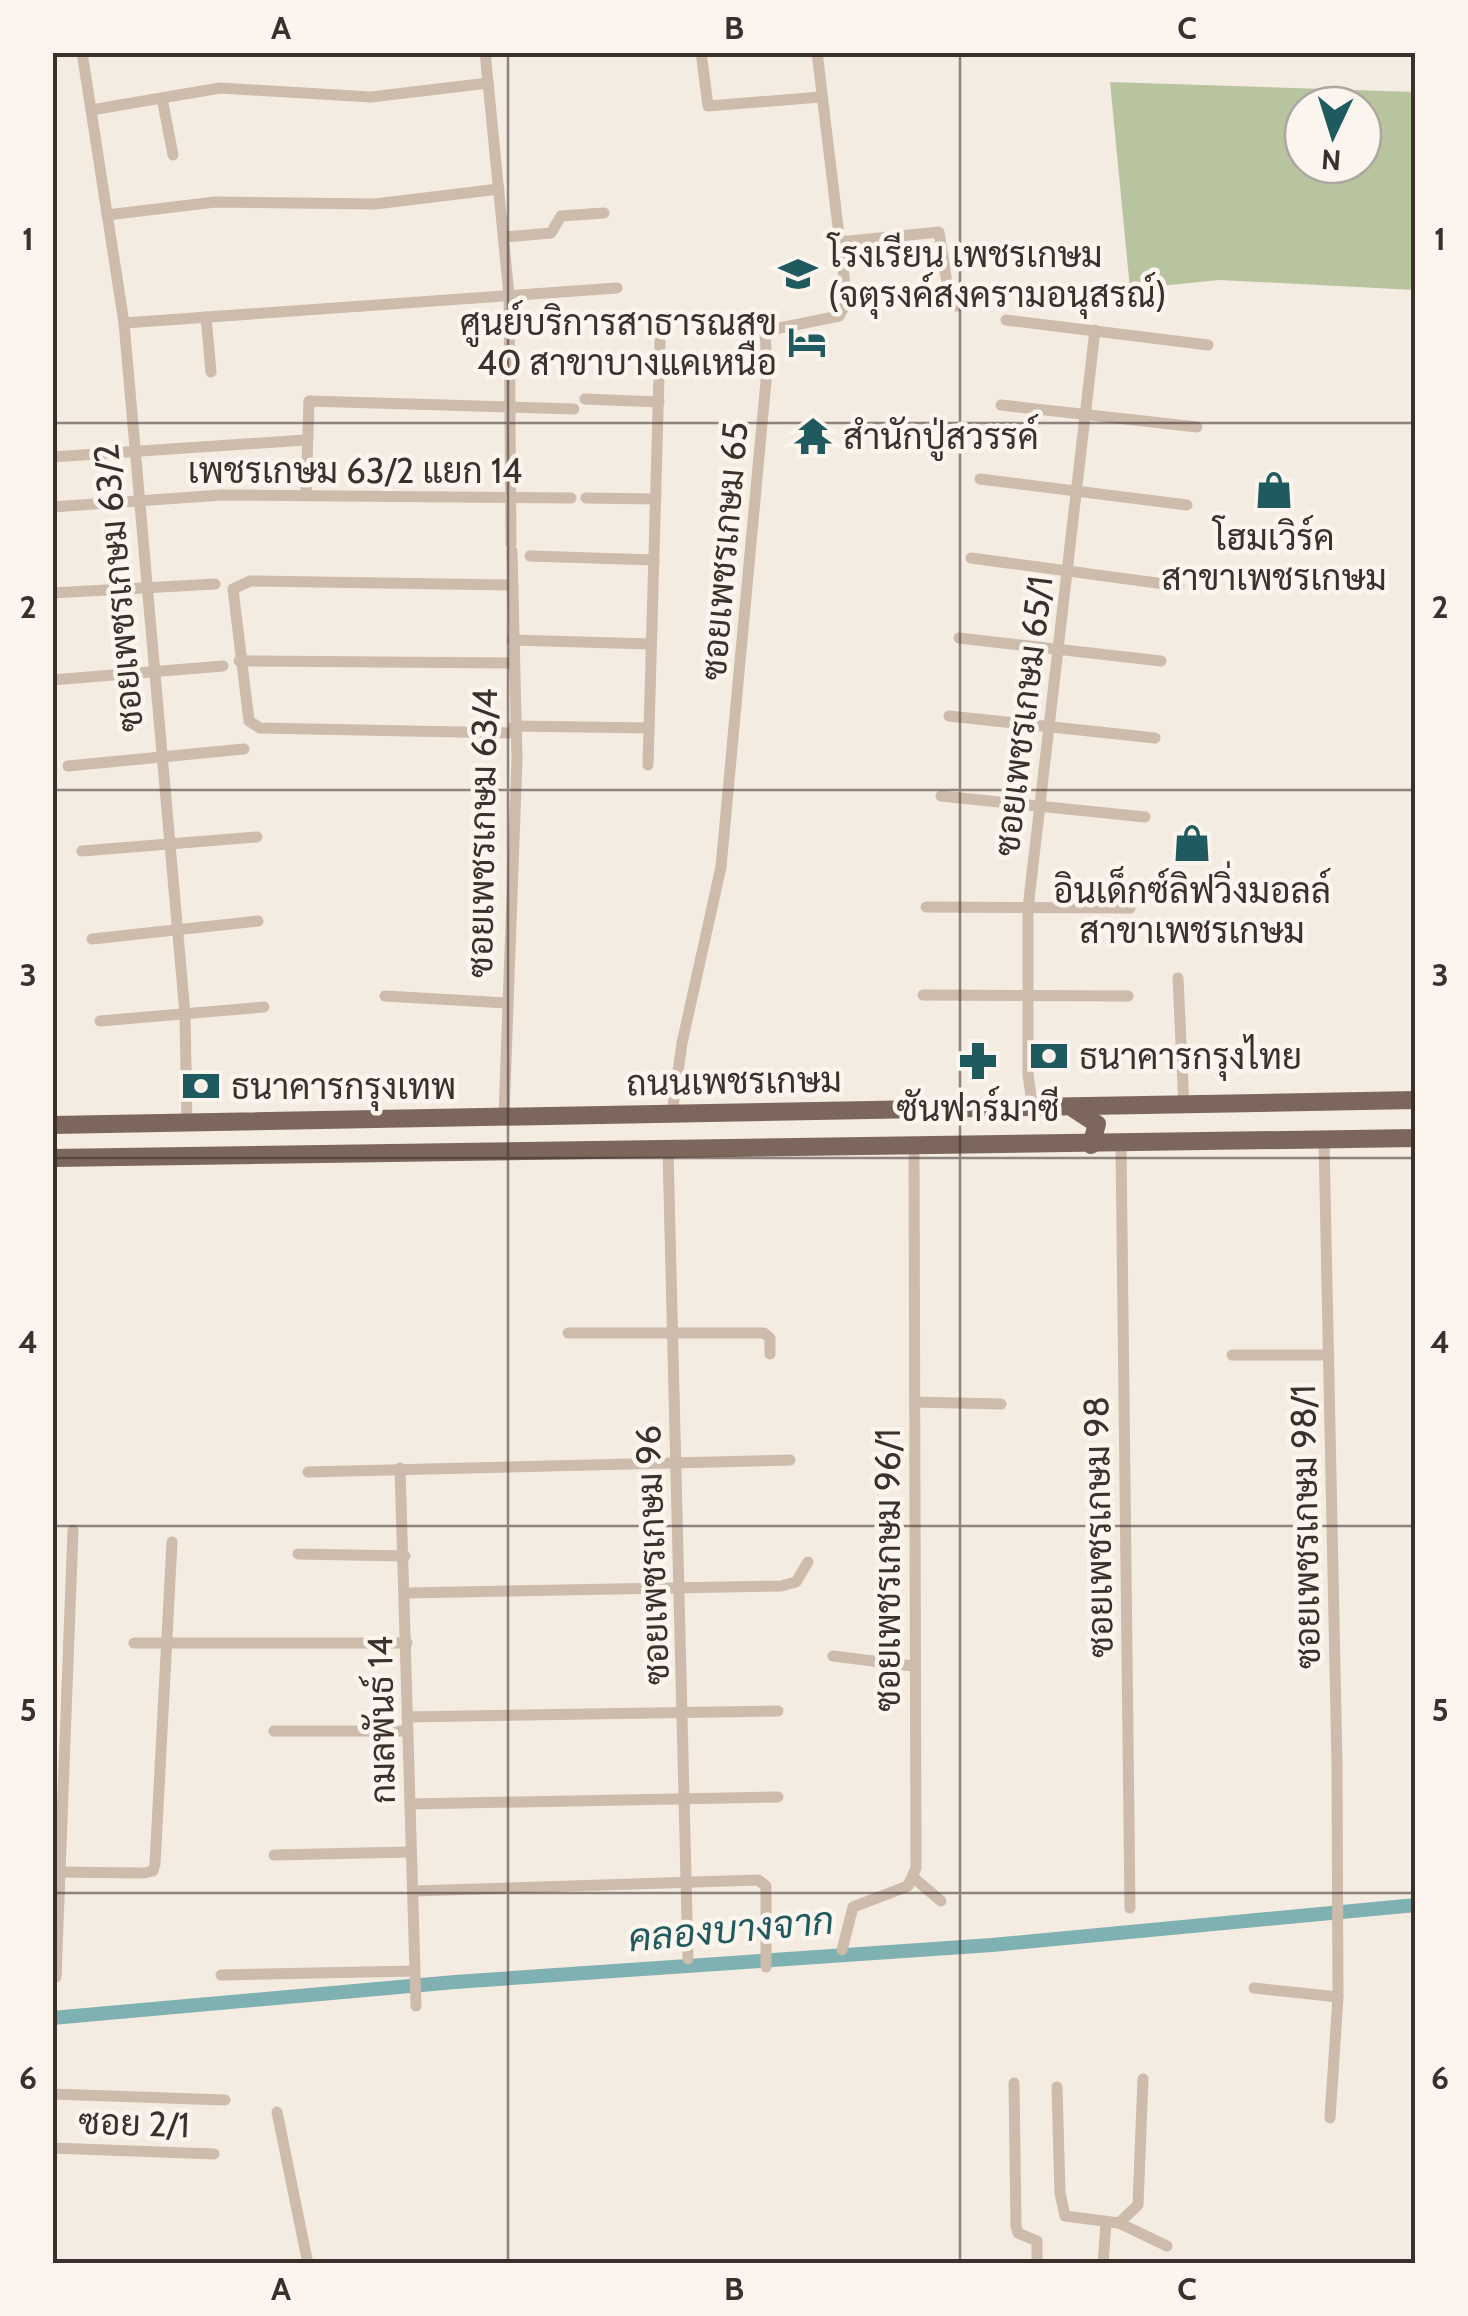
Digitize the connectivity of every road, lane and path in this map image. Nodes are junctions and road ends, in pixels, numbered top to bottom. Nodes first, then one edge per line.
1 (82, 52) edge
2 (485, 52) edge
3 (701, 52) edge
4 (817, 52) edge
5 (488, 83) junction
6 (821, 97) junction
7 (162, 98) junction
8 (91, 110) junction
9 (173, 155) dead end
10 (500, 189) junction
11 (604, 213) dead end
12 (107, 215) junction
13 (504, 237) junction
14 (840, 242) junction
15 (617, 288) dead end
16 (509, 295) junction
17 (977, 302) dead end
18 (206, 317) junction
19 (1006, 320) dead end
20 (124, 322) junction
21 (1095, 330) junction
22 (660, 341) dead end
23 (1208, 345) dead end
24 (211, 372) dead end
25 (584, 399) dead end
26 (658, 402) junction
27 (1001, 405) dead end
28 (510, 407) junction
29 (574, 409) dead end
30 (1088, 412) junction
31 (1197, 426) dead end
32 (306, 440) junction
33 (133, 451) junction
34 (52, 457) edge
35 (980, 479) dead end
36 (1079, 492) junction
37 (306, 495) junction
38 (139, 498) junction
39 (510, 498) junction
40 (571, 498) dead end
41 (586, 498) dead end
42 (656, 499) junction
43 (1187, 505) dead end
44 (52, 507) edge
45 (530, 556) dead end
46 (971, 558) dead end
47 (654, 560) junction
48 (1068, 570) junction
49 (215, 584) dead end
50 (514, 585) junction
51 (146, 586) junction
52 (1179, 586) dead end
53 (52, 594) edge
54 (959, 638) dead end
55 (512, 640) junction
56 (651, 644) junction
57 (1059, 651) junction
58 (240, 661) junction
59 (1161, 661) dead end
60 (512, 663) junction
61 (222, 666) dead end
62 (154, 672) junction
63 (52, 680) edge
64 (949, 716) dead end
65 (649, 728) junction
66 (1048, 728) junction
67 (514, 729) junction
68 (1154, 738) dead end
69 (244, 749) dead end
70 (160, 758) junction
71 (648, 765) dead end
72 (68, 766) dead end
73 (941, 796) dead end
74 (1039, 807) junction
75 (1145, 817) dead end
76 (257, 837) dead end
77 (168, 844) junction
78 (82, 851) dead end
79 (926, 908) dead end
80 (1028, 908) junction
81 (1130, 908) dead end
82 (258, 922) dead end
83 (178, 928) junction
84 (92, 939) dead end
85 (1178, 978) dead end
86 (924, 995) dead end
87 (385, 996) dead end
88 (1128, 996) dead end
89 (1027, 998) junction
90 (507, 1003) junction
91 (264, 1006) dead end
92 (185, 1014) junction
93 (100, 1022) dead end
94 (1416, 1100) edge
95 (1184, 1106) junction
96 (1148, 1107) junction
97 (1074, 1109) junction
98 (1033, 1110) junction
99 (672, 1114) junction
100 (504, 1116) junction
101 (187, 1122) junction
102 (52, 1125) edge
103 (1416, 1138) edge
104 (1324, 1141) junction
105 (1121, 1144) junction
106 (1155, 1144) junction
107 (1091, 1145) junction
108 (914, 1148) junction
109 (668, 1150) junction
110 (52, 1158) edge
111 (674, 1332) junction
112 (568, 1334) dead end
113 (770, 1354) dead end
114 (1232, 1355) dead end
115 (1329, 1355) junction
116 (915, 1402) junction
117 (1000, 1404) dead end
118 (790, 1460) dead end
119 (678, 1462) junction
120 (400, 1468) junction
121 (308, 1472) dead end
122 (74, 1530) dead end
123 (172, 1542) dead end
124 (298, 1554) dead end
125 (405, 1556) junction
126 (808, 1562) dead end
127 (679, 1587) junction
128 (406, 1594) junction
129 (407, 1642) junction
130 (134, 1643) dead end
131 (166, 1644) junction
132 (833, 1656) dead end
133 (913, 1666) junction
134 (778, 1711) dead end
135 (684, 1713) junction
136 (407, 1717) junction
137 (274, 1731) dead end
138 (408, 1731) junction
139 (778, 1797) dead end
140 (686, 1798) junction
141 (410, 1804) junction
142 (410, 1852) junction
143 (274, 1855) dead end
144 (56, 1872) edge
145 (914, 1878) junction
146 (688, 1882) junction
147 (413, 1891) junction
148 (941, 1901) dead end
149 (1130, 1908) dead end
150 (54, 1946) edge
151 (842, 1950) dead end
152 (688, 1960) dead end
153 (766, 1967) dead end
154 (414, 1971) junction
155 (56, 1976) dead end
156 (222, 1976) dead end
157 (1254, 1988) dead end
158 (1338, 1997) junction
159 (416, 2006) dead end
160 (1142, 2079) dead end
161 (1014, 2083) dead end
162 (1056, 2087) dead end
163 (52, 2094) edge
164 (225, 2100) dead end
165 (277, 2112) dead end
166 (1330, 2118) dead end
167 (52, 2148) edge
168 (214, 2154) dead end
169 (1112, 2223) junction
170 (1167, 2246) dead end
171 (308, 2264) edge
172 (1037, 2264) edge
173 (1103, 2264) edge

1 - 8 street, ซอยเพชรเกษม 63/2
2 - 5 street, ซอยเพชรเกษม 63/4
3 - 6 street
4 - 6 street, ซอยเพชรเกษม 65
5 - 7 street
5 - 10 street, ซอยเพชรเกษม 63/4
6 - 14 street, ซอยเพชรเกษม 65
7 - 8 street
7 - 9 street
8 - 12 street, ซอยเพชรเกษม 63/2
10 - 12 street
10 - 13 street, ซอยเพชรเกษม 63/4
11 - 13 street
12 - 20 street, ซอยเพชรเกษม 63/2
13 - 16 street, ซอยเพชรเกษม 63/4
14 - 17 street
14 - 99 street, ซอยเพชรเกษม 65
15 - 16 street
16 - 18 street
16 - 28 street, ซอยเพชรเกษม 63/4
18 - 20 street
18 - 24 street
19 - 21 street
20 - 33 street, ซอยเพชรเกษม 63/2
21 - 23 street
21 - 30 street, ซอยเพชรเกษม 65/1
22 - 26 street
25 - 26 street
26 - 42 street
27 - 30 street
28 - 29 street
28 - 32 street
28 - 39 street, ซอยเพชรเกษม 63/4
30 - 31 street
30 - 36 street, ซอยเพชรเกษม 65/1
32 - 33 street
32 - 37 street
33 - 34 street
33 - 38 street, ซอยเพชรเกษม 63/2
35 - 36 street
36 - 43 street
36 - 48 street, ซอยเพชรเกษม 65/1
37 - 38 street, เพชรเกษม 63/2 แยก 14
37 - 39 street, เพชรเกษม 63/2 แยก 14
38 - 44 street, เพชรเกษม 63/2 แยก 14
38 - 51 street, ซอยเพชรเกษม 63/2
39 - 40 street, เพชรเกษม 63/2 แยก 14
39 - 50 street, ซอยเพชรเกษม 63/4
41 - 42 street
42 - 47 street
45 - 47 street
46 - 48 street
47 - 56 street
48 - 52 street
48 - 57 street, ซอยเพชรเกษม 65/1
49 - 51 street
50 - 55 street, ซอยเพชรเกษม 63/4
50 - 58 street
51 - 53 street
51 - 62 street, ซอยเพชรเกษม 63/2
54 - 57 street
55 - 56 street
55 - 60 street, ซอยเพชรเกษม 63/4
56 - 65 street
57 - 59 street
57 - 66 street, ซอยเพชรเกษม 65/1
58 - 60 street
58 - 67 street
60 - 67 street, ซอยเพชรเกษม 63/4
61 - 62 street
62 - 63 street
62 - 70 street, ซอยเพชรเกษม 63/2
64 - 66 street
65 - 67 street
65 - 71 street
66 - 68 street
66 - 74 street, ซอยเพชรเกษม 65/1
67 - 90 street, ซอยเพชรเกษม 63/4
69 - 70 street
70 - 72 street
70 - 77 street, ซอยเพชรเกษม 63/2
73 - 74 street
74 - 75 street
74 - 80 street, ซอยเพชรเกษม 65/1
76 - 77 street
77 - 78 street
77 - 83 street, ซอยเพชรเกษม 63/2
79 - 80 street
80 - 81 street
80 - 89 street, ซอยเพชรเกษม 65/1
82 - 83 street
83 - 84 street
83 - 92 street, ซอยเพชรเกษม 63/2
85 - 95 street
86 - 89 street
87 - 90 street
88 - 89 street
89 - 98 street, ซอยเพชรเกษม 65/1
90 - 100 street, ซอยเพชรเกษม 63/4
91 - 92 street
92 - 93 street
92 - 101 street, ซอยเพชรเกษม 63/2
94 - 95 main road, ถนนเพชรเกษม
95 - 96 main road, ถนนเพชรเกษม
96 - 97 main road, ถนนเพชรเกษม
96 - 106 main road
97 - 98 main road, ถนนเพชรเกษม
97 - 107 main road
98 - 99 main road, ถนนเพชรเกษม
99 - 100 main road, ถนนเพชรเกษม
100 - 101 main road, ถนนเพชรเกษม
101 - 102 main road, ถนนเพชรเกษม
103 - 104 main road, ถนนเพชรเกษม
104 - 106 main road, ถนนเพชรเกษม
104 - 115 street, ซอยเพชรเกษม 98/1
105 - 106 main road, ถนนเพชรเกษม
105 - 107 main road, ถนนเพชรเกษม
105 - 149 street, ซอยเพชรเกษม 98
107 - 108 main road, ถนนเพชรเกษม
108 - 109 main road, ถนนเพชรเกษม
108 - 116 street, ซอยเพชรเกษม 96/1
109 - 110 main road, ถนนเพชรเกษม
109 - 111 street, ซอยเพชรเกษม 96
111 - 112 street
111 - 113 street
111 - 119 street, ซอยเพชรเกษม 96
114 - 115 street
115 - 158 street, ซอยเพชรเกษม 98/1
116 - 117 street
116 - 133 street, ซอยเพชรเกษม 96/1
118 - 119 street
119 - 120 street
119 - 127 street, ซอยเพชรเกษม 96
120 - 121 street
120 - 125 street, กมลพันธ์ 14
122 - 144 street
123 - 131 street
124 - 125 street
125 - 128 street, กมลพันธ์ 14
126 - 127 street
127 - 128 street
127 - 135 street, ซอยเพชรเกษม 96
128 - 129 street, กมลพันธ์ 14
129 - 131 street
129 - 136 street, กมลพันธ์ 14
130 - 131 street
131 - 144 street
132 - 133 street
133 - 145 street, ซอยเพชรเกษม 96/1
134 - 135 street
135 - 136 street
135 - 140 street, ซอยเพชรเกษม 96
136 - 138 street, กมลพันธ์ 14
137 - 138 street
138 - 141 street, กมลพันธ์ 14
139 - 140 street
140 - 141 street
140 - 146 street, ซอยเพชรเกษม 96
141 - 142 street, กมลพันธ์ 14
142 - 143 street
142 - 147 street, กมลพันธ์ 14
144 - 150 street
145 - 148 street
145 - 151 street
146 - 147 street
146 - 152 street, ซอยเพชรเกษม 96
146 - 153 street
147 - 154 street, กมลพันธ์ 14
150 - 155 street
154 - 156 street
154 - 159 street, กมลพันธ์ 14
157 - 158 street
158 - 166 street, ซอยเพชรเกษม 98/1
160 - 169 street
161 - 172 street
162 - 169 street
163 - 164 street
165 - 171 street
167 - 168 street, ซอย 2/1
169 - 170 street
169 - 173 street

